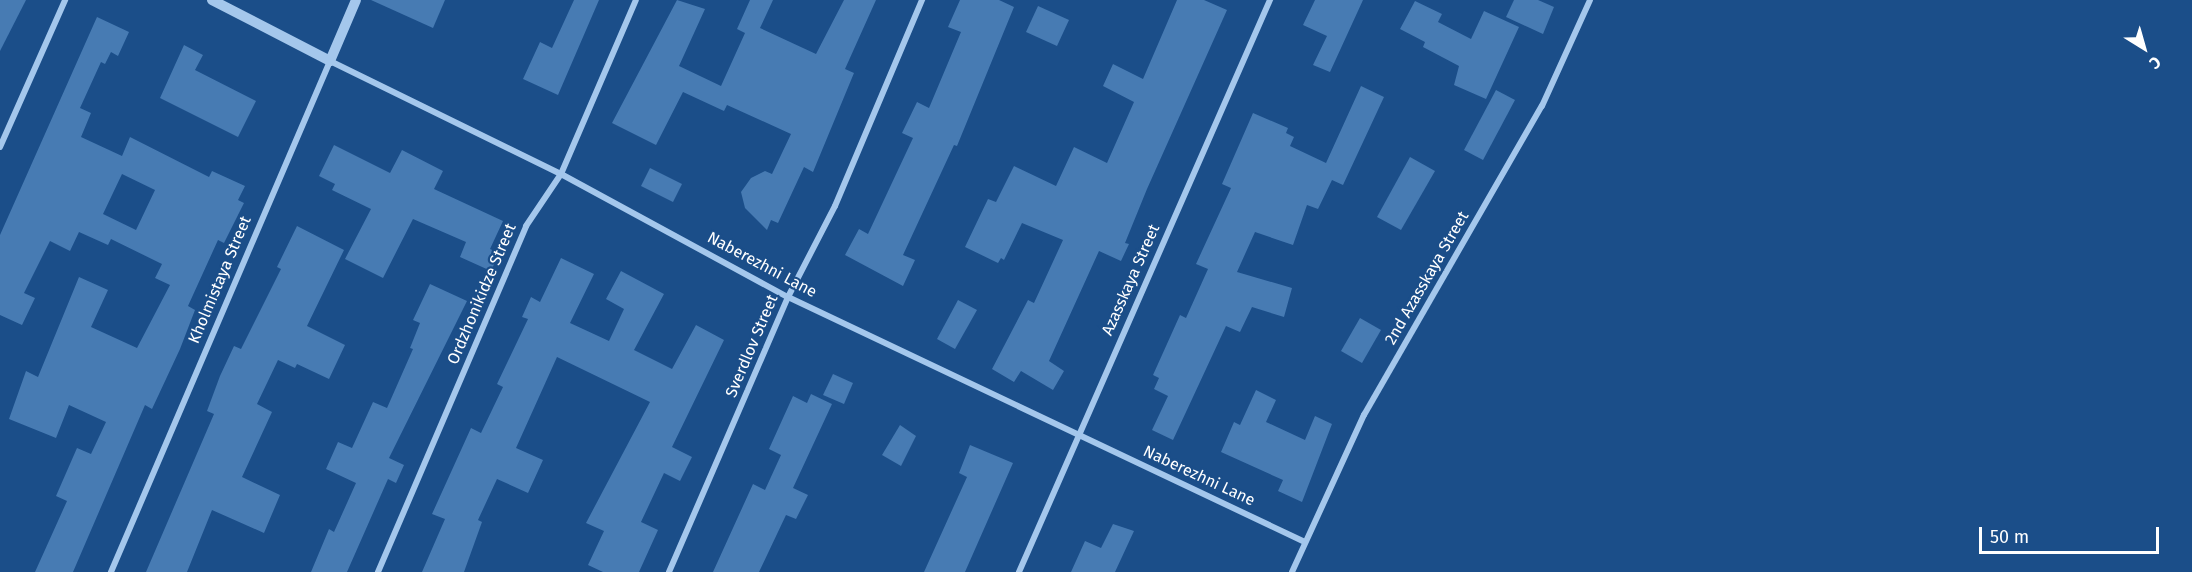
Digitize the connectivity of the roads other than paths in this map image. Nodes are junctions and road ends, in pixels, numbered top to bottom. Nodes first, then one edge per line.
1 (64, 0) edge
2 (212, 0) edge
3 (356, 0) edge
4 (636, 0) edge
5 (922, 0) edge
6 (1270, 0) edge
7 (1590, 0) edge
8 (330, 61) junction
9 (0, 147) edge
10 (561, 174) junction
11 (788, 297) junction
12 (1077, 436) junction
13 (1305, 542) junction
14 (111, 572) edge
15 (378, 572) edge
16 (669, 572) edge
17 (1019, 572) edge
18 (1292, 572) edge

1 - 9 street
2 - 8 street, Naberezhni Lane
3 - 8 street, Kholmistaya Street
4 - 10 street, Ordzhonikidze Street
5 - 11 street, Sverdlov Street
6 - 12 street, Azasskaya Street
7 - 13 street, 2nd Azasskaya Street
8 - 10 street, Naberezhni Lane
8 - 14 street, Kholmistaya Street
10 - 11 street, Naberezhni Lane
10 - 15 street, Ordzhonikidze Street
11 - 12 street, Naberezhni Lane
11 - 16 street, Sverdlov Street
12 - 13 street, Naberezhni Lane
12 - 17 street, Azasskaya Street
13 - 18 street, 2nd Azasskaya Street

